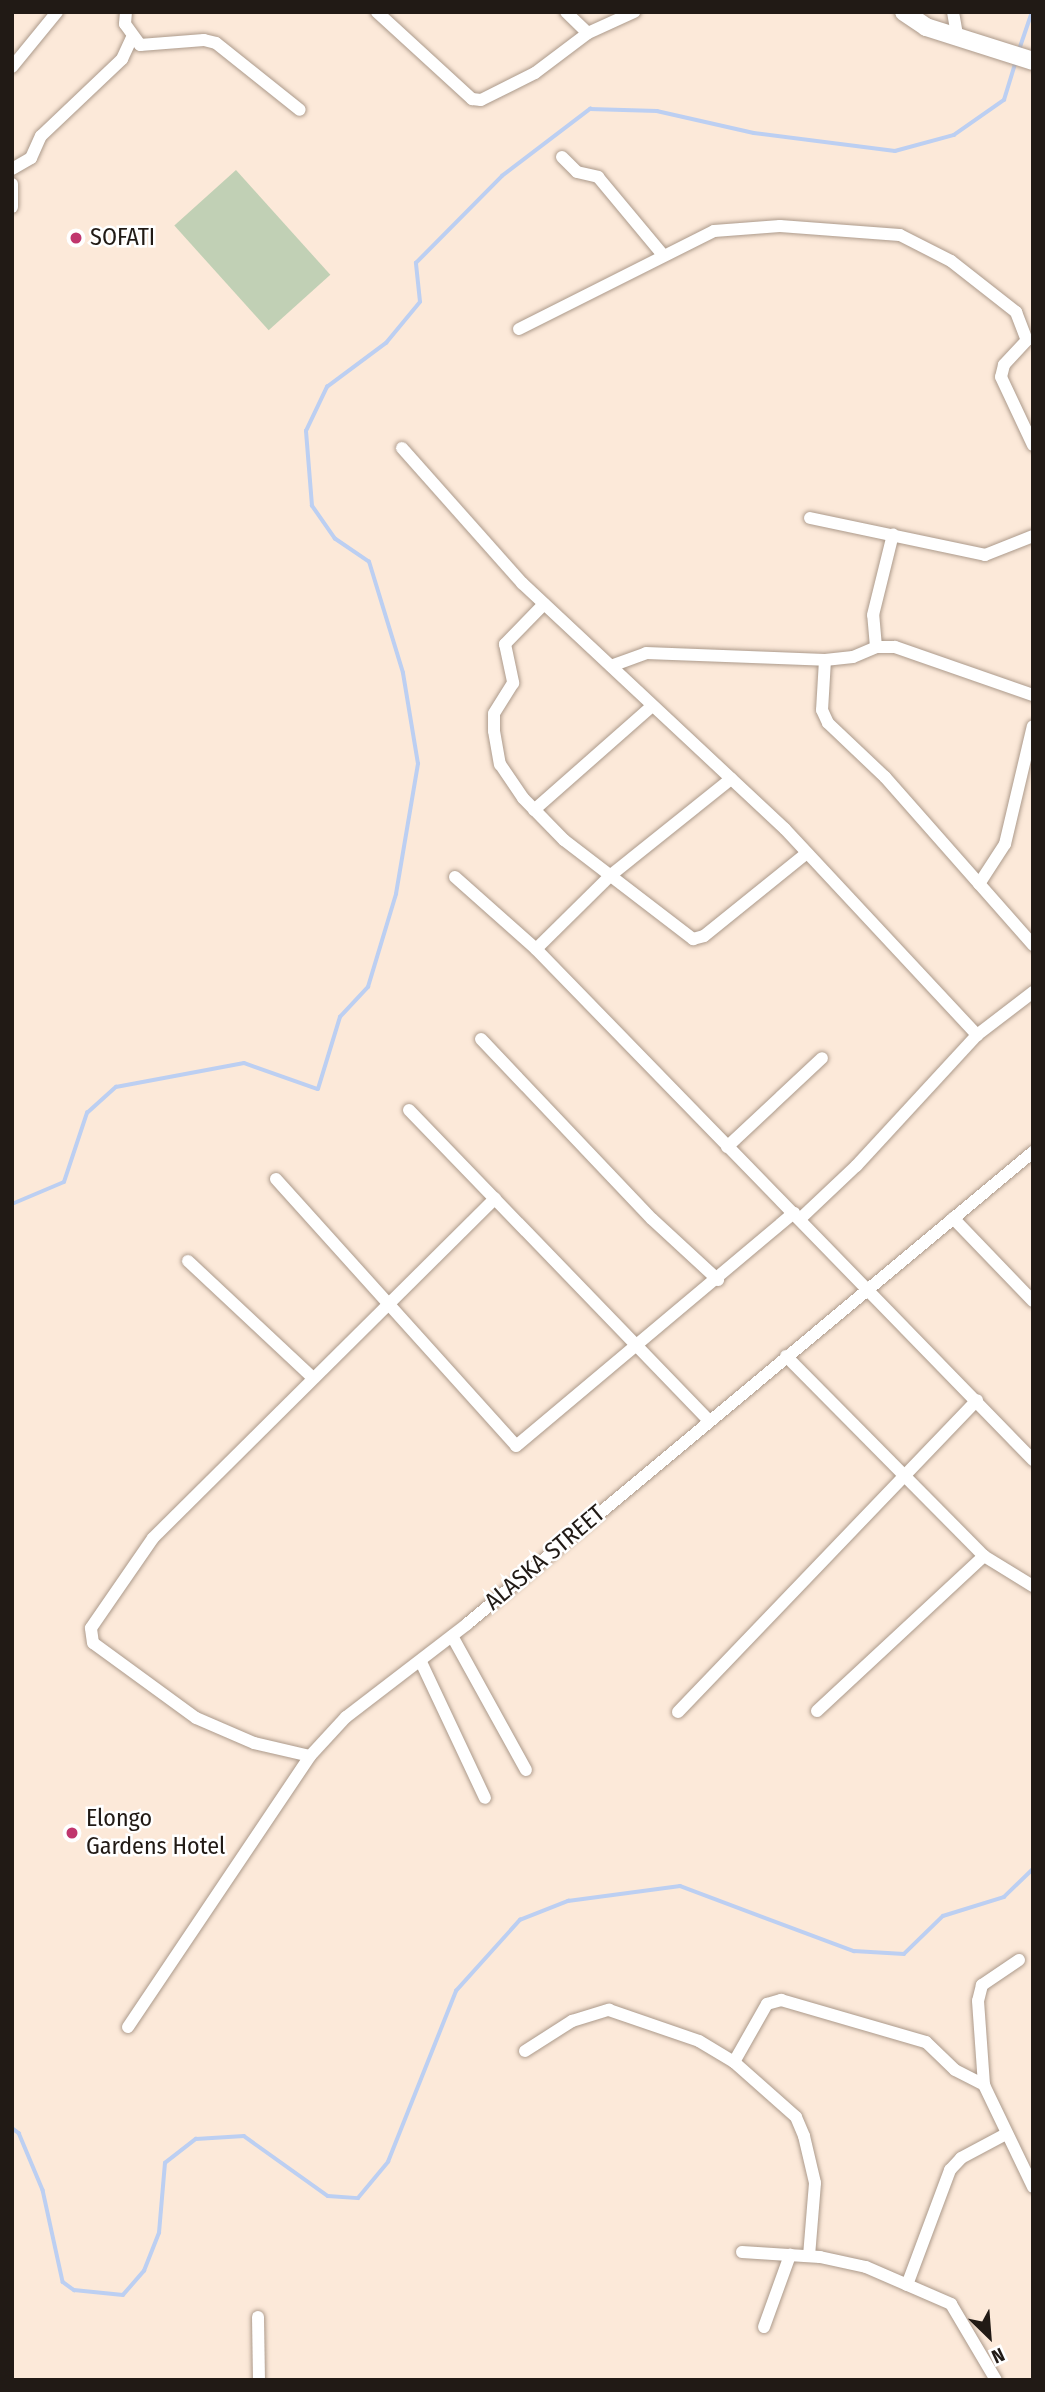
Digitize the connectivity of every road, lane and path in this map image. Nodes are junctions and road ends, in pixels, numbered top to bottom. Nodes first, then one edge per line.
1 (57, 12) edge
2 (126, 12) edge
3 (377, 12) edge
4 (566, 12) edge
5 (634, 12) edge
6 (904, 12) edge
7 (953, 12) edge
8 (588, 33) junction
9 (132, 38) junction
10 (958, 39) junction
11 (1033, 61) edge
12 (12, 67) edge
13 (300, 110) dead end
14 (562, 157) dead end
15 (12, 169) edge
16 (12, 184) edge
17 (12, 207) edge
18 (663, 255) junction
19 (519, 329) dead end
20 (1033, 445) edge
21 (402, 448) dead end
22 (810, 518) dead end
23 (893, 534) junction
24 (1033, 536) edge
25 (544, 604) junction
26 (876, 647) junction
27 (825, 660) junction
28 (611, 666) junction
29 (1033, 695) edge
30 (652, 706) junction
31 (1033, 726) edge
32 (730, 779) junction
33 (534, 810) junction
34 (807, 853) junction
35 (611, 875) junction
36 (455, 877) dead end
37 (979, 884) junction
38 (1033, 944) edge
39 (536, 949) junction
40 (1033, 992) edge
41 (977, 1035) junction
42 (481, 1039) dead end
43 (822, 1058) dead end
44 (409, 1111) dead end
45 (727, 1147) junction
46 (1033, 1152) edge
47 (276, 1179) dead end
48 (495, 1198) junction
49 (797, 1216) junction
50 (953, 1219) junction
51 (188, 1261) dead end
52 (718, 1280) junction
53 (868, 1289) junction
54 (1033, 1301) edge
55 (387, 1305) junction
56 (637, 1345) junction
57 (786, 1356) junction
58 (311, 1376) junction
59 (977, 1400) junction
60 (709, 1421) junction
61 (1033, 1460) edge
62 (903, 1478) junction
63 (984, 1556) junction
64 (1033, 1586) edge
65 (452, 1636) junction
66 (421, 1662) junction
67 (817, 1711) dead end
68 (678, 1712) dead end
69 (310, 1756) junction
70 (526, 1770) dead end
71 (485, 1798) dead end
72 (1019, 1960) dead end
73 (128, 2027) dead end
74 (525, 2051) dead end
75 (734, 2062) junction
76 (984, 2085) junction
77 (1006, 2134) junction
78 (1033, 2187) edge
79 (742, 2252) dead end
80 (790, 2255) junction
81 (808, 2256) junction
82 (907, 2285) junction
83 (258, 2317) dead end
84 (764, 2327) dead end
85 (259, 2380) edge
86 (996, 2380) edge

1 - 12 street
2 - 9 street
3 - 8 street
4 - 8 street
5 - 8 street
6 - 10 highway
7 - 10 street
9 - 13 street
9 - 15 street
10 - 11 highway
14 - 18 street
16 - 17 street
18 - 19 street
18 - 20 street
21 - 25 street
22 - 23 street
23 - 24 street
23 - 26 street
25 - 28 street
25 - 33 street
26 - 27 street
26 - 29 street
27 - 28 street
27 - 37 street
28 - 30 street
30 - 32 street
30 - 33 street
31 - 37 street
32 - 34 street
32 - 35 street
33 - 35 street
34 - 35 street
34 - 41 street
35 - 39 street
36 - 39 street
37 - 38 street
39 - 45 street
40 - 41 street
41 - 49 street
42 - 52 street
43 - 45 street
44 - 48 street
45 - 49 street
46 - 50 street, ALASKA STREET
47 - 55 street
48 - 55 street
48 - 56 street
49 - 52 street
49 - 53 street
50 - 53 street, ALASKA STREET
50 - 54 street
51 - 58 street
52 - 56 street
53 - 57 street, ALASKA STREET
53 - 59 street
55 - 56 street
55 - 58 street
56 - 60 street
57 - 60 street, ALASKA STREET
57 - 62 street
58 - 69 street
59 - 61 street
59 - 62 street
60 - 65 street, ALASKA STREET
62 - 63 street
62 - 68 street
63 - 64 street
63 - 67 street
65 - 66 street, ALASKA STREET
65 - 70 street
66 - 69 street, ALASKA STREET
66 - 71 street
69 - 73 street, ALASKA STREET
72 - 76 street
74 - 75 street
75 - 76 street
75 - 81 street
76 - 77 street
77 - 78 street
77 - 82 street
79 - 80 street
80 - 81 street
80 - 84 street
81 - 82 street
82 - 86 street
83 - 85 street

